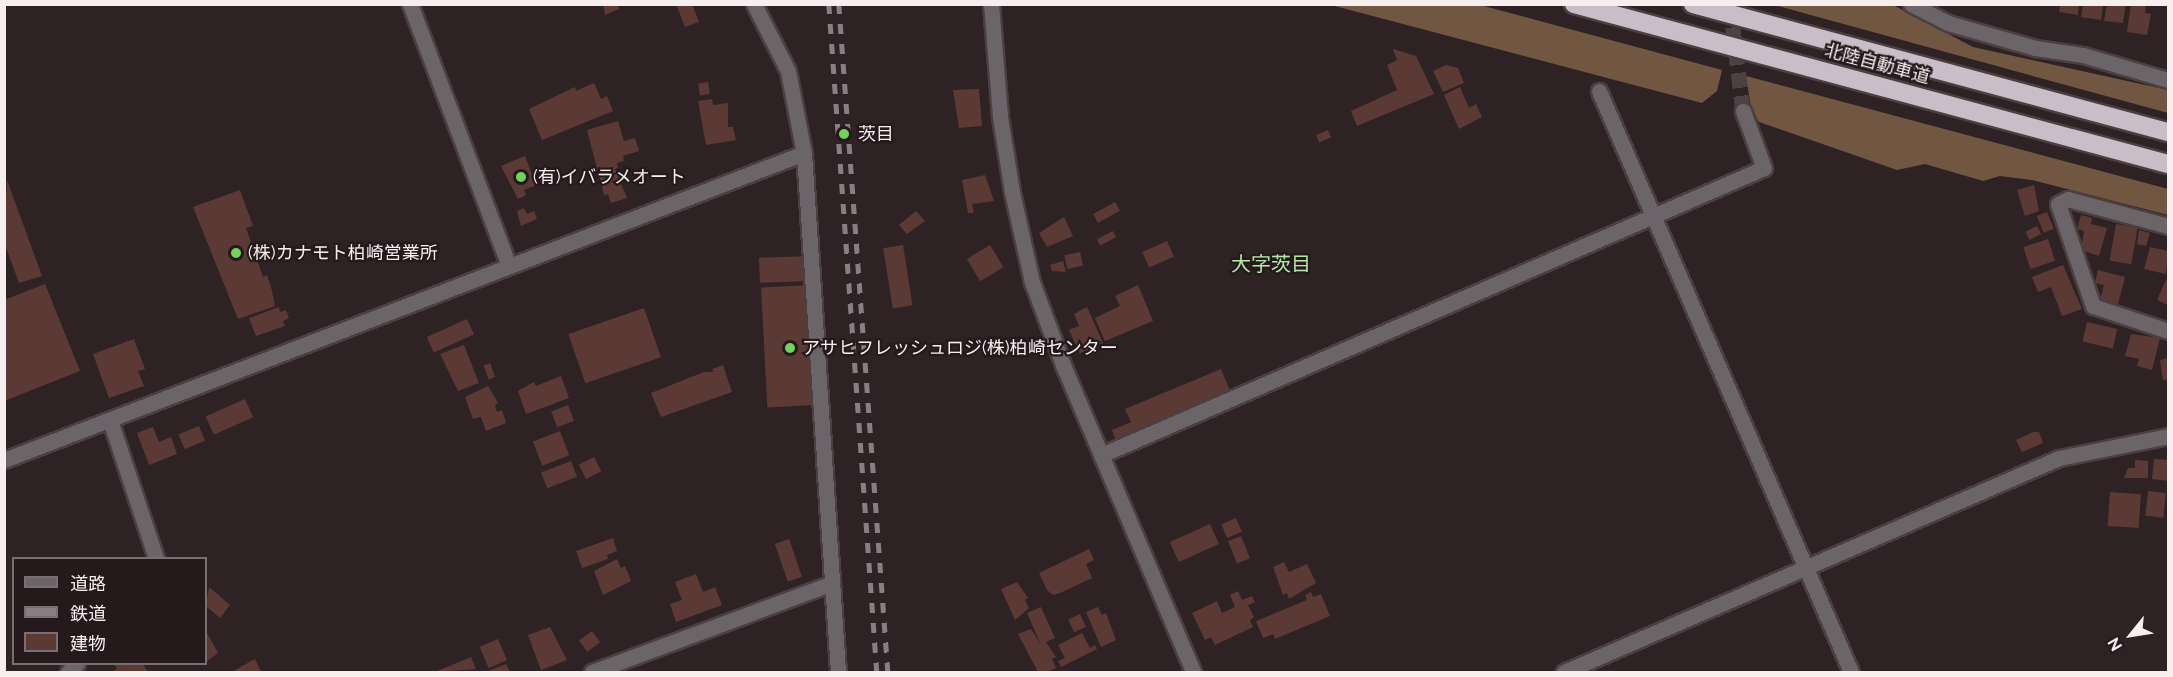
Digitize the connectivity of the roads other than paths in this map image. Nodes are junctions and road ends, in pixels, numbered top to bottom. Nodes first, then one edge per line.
1 (410, 4) edge
2 (754, 4) edge
3 (991, 4) edge
4 (1574, 4) edge
5 (1693, 4) edge
6 (1911, 4) edge
7 (2169, 80) edge
8 (1599, 91) dead end
9 (1743, 111) tunnel mouth
10 (2169, 132) edge
11 (804, 153) junction
12 (2169, 164) edge
13 (1655, 217) junction
14 (2169, 226) edge
15 (508, 264) junction
16 (2169, 331) edge
17 (110, 420) junction
18 (2169, 436) edge
19 (1101, 455) junction
20 (4, 460) edge
21 (156, 557) edge
22 (1808, 568) junction
23 (832, 583) junction
24 (592, 672) edge
25 (838, 672) edge
26 (1193, 672) edge
27 (1564, 672) edge
28 (1851, 672) edge

1 - 15 street
2 - 11 street
3 - 19 street
4 - 12 highway, 北陸自動車道
5 - 10 highway, 北陸自動車道
6 - 7 street
8 - 13 street
9 - 13 street
11 - 15 street
11 - 23 street
13 - 19 street
13 - 22 street
14 - 16 street
15 - 17 street
17 - 20 street
17 - 21 street
18 - 22 street
19 - 26 street
22 - 27 street
22 - 28 street
23 - 24 street
23 - 25 street

